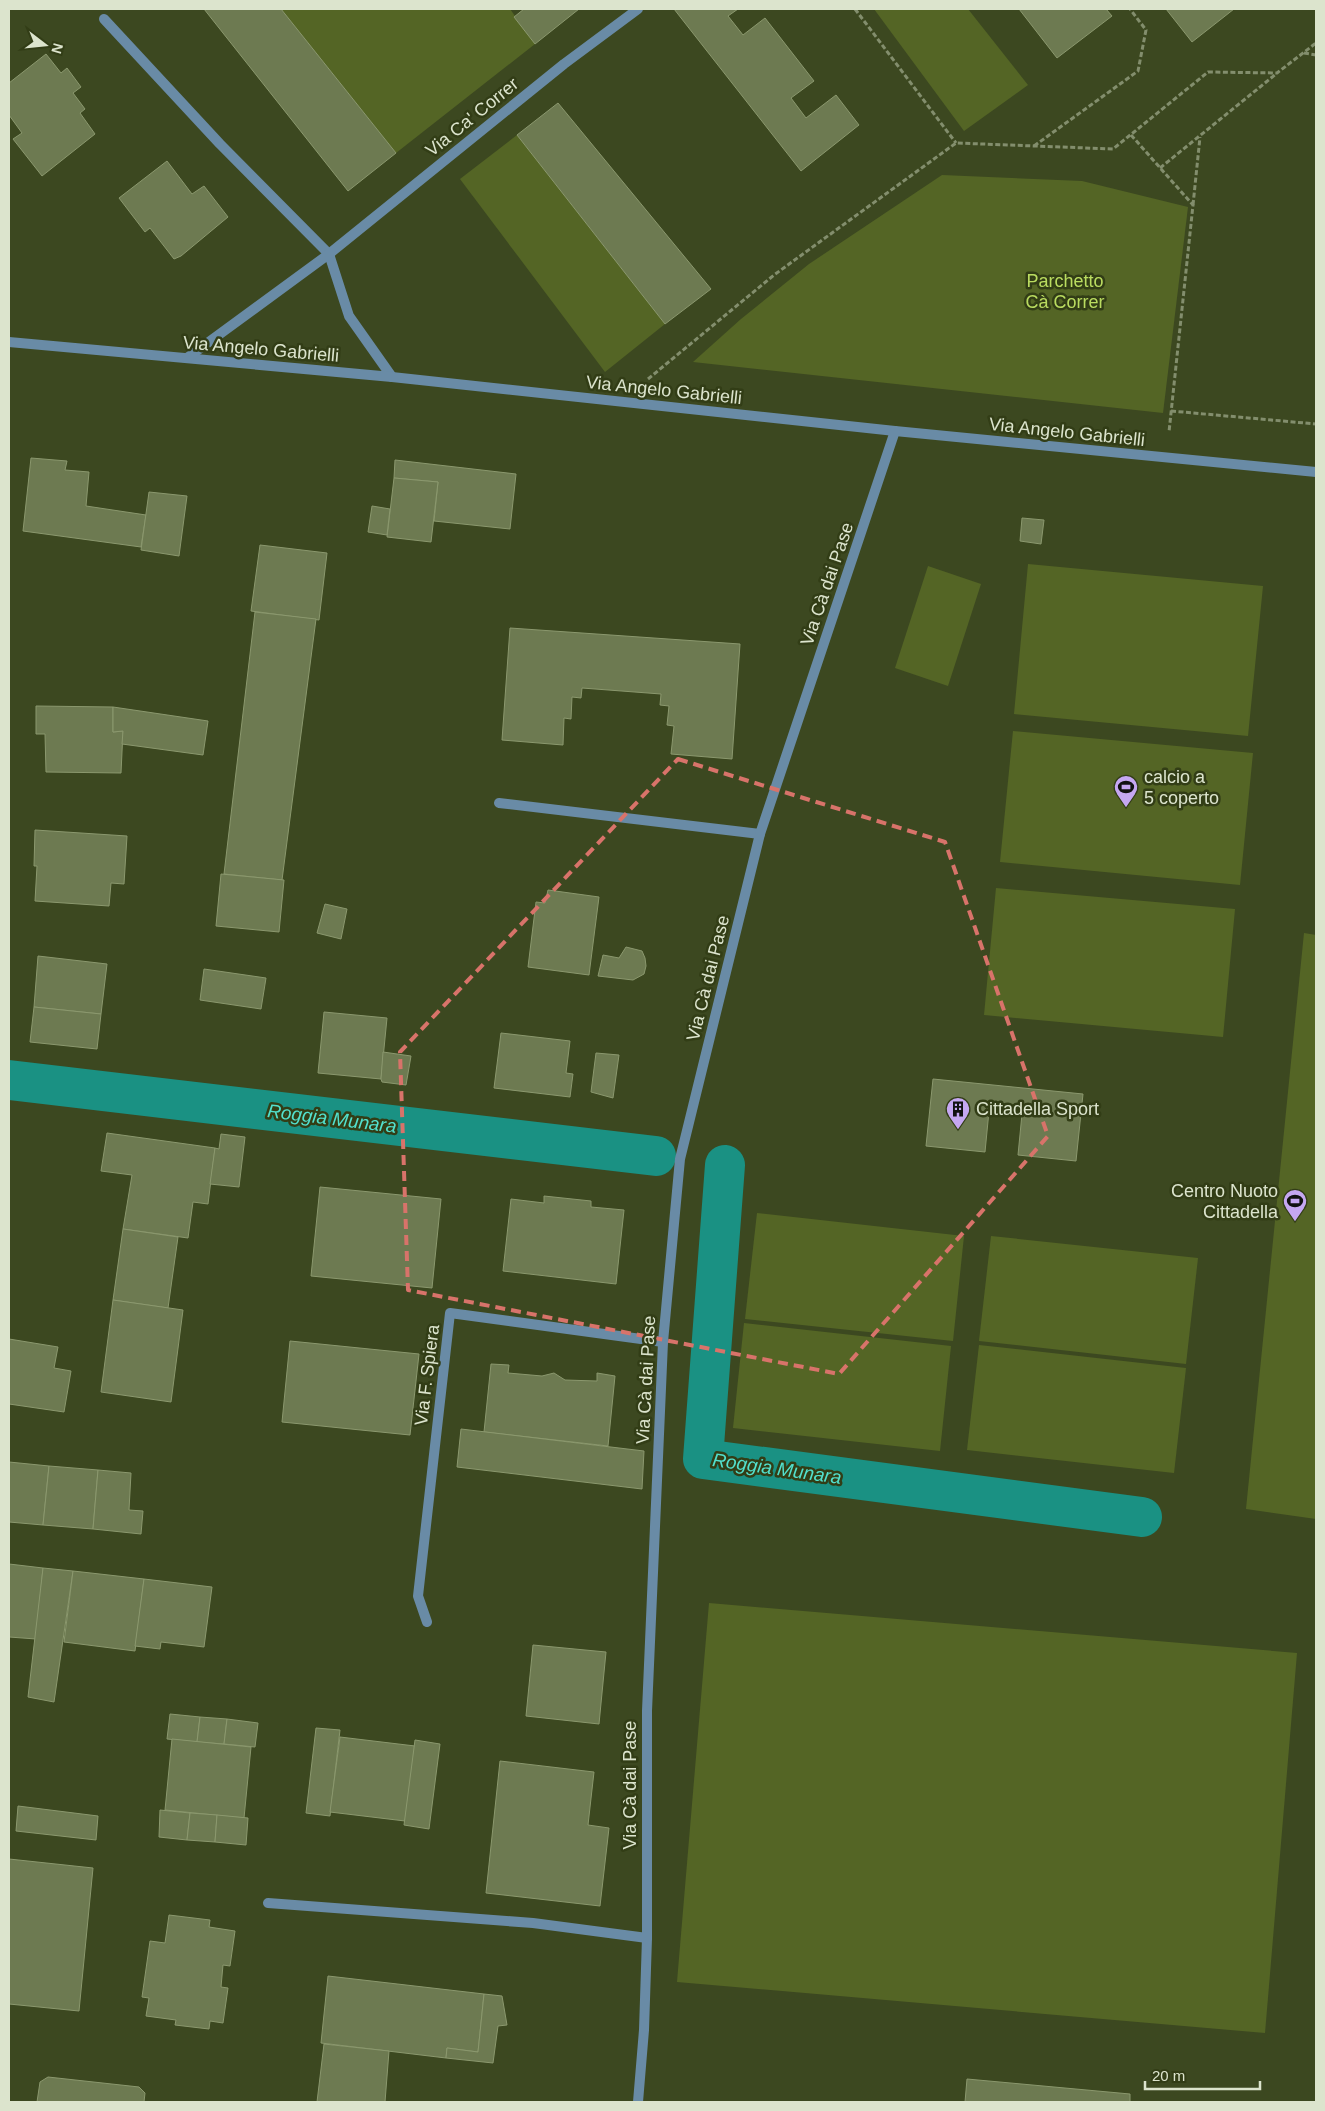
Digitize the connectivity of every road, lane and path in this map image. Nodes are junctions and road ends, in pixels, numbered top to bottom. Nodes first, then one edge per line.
1 (638, 9) edge
2 (855, 9) edge
3 (1130, 9) edge
4 (104, 19) dead end
5 (1316, 43) edge
6 (1303, 53) junction
7 (1316, 55) edge
8 (1277, 73) junction
9 (1131, 135) junction
10 (1200, 137) junction
11 (956, 143) junction
12 (1034, 146) junction
13 (1160, 168) junction
14 (1193, 205) junction
15 (329, 254) junction
16 (9, 342) edge
17 (187, 358) junction
18 (392, 377) junction
19 (621, 401) junction
20 (1171, 411) junction
21 (1316, 424) edge
22 (895, 431) junction
23 (1167, 458) junction
24 (1316, 472) edge
25 (499, 803) dead end
26 (760, 834) junction
27 (663, 1342) junction
28 (427, 1622) dead end
29 (268, 1903) dead end
30 (647, 1938) junction
31 (638, 2102) edge

1 - 15 street, Via Ca' Correr
2 - 11 path
3 - 12 path
4 - 15 street
5 - 6 path
6 - 7 path
6 - 8 path
8 - 9 path
8 - 10 path
9 - 12 path
9 - 13 path
10 - 13 path
10 - 14 path
11 - 12 path
11 - 19 path
13 - 14 path
14 - 20 path
15 - 17 street, Via Ca' Correr
15 - 18 street
16 - 17 street, Via Angelo Gabrielli
17 - 18 street, Via Angelo Gabrielli
18 - 19 street, Via Angelo Gabrielli
19 - 22 street, Via Angelo Gabrielli
20 - 21 path
20 - 23 path
22 - 23 street, Via Angelo Gabrielli
22 - 26 street, Via Cà dai Pase
23 - 24 street, Via Angelo Gabrielli
25 - 26 street
26 - 27 street, Via Cà dai Pase
27 - 28 street, Via F. Spiera
27 - 30 street, Via Cà dai Pase
29 - 30 street
30 - 31 street, Via Cà dai Pase

